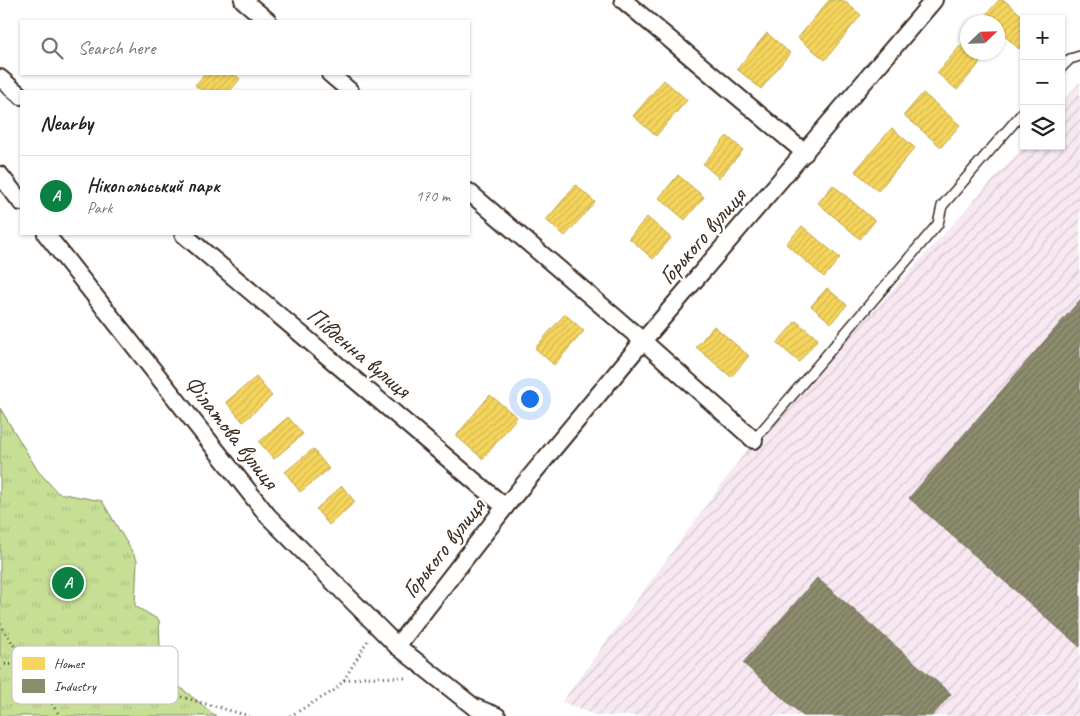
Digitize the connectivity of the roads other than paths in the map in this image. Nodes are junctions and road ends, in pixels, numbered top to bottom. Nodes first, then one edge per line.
1 (244, 0) edge
2 (623, 0) edge
3 (934, 0) edge
4 (267, 20) edge
5 (1080, 56) edge
6 (1065, 64) edge
7 (331, 75) edge
8 (0, 78) edge
9 (349, 90) edge
10 (20, 95) edge
11 (1020, 117) edge
12 (804, 153) junction
13 (0, 175) edge
14 (470, 193) edge
15 (20, 201) edge
16 (47, 235) edge
17 (184, 235) edge
18 (643, 341) junction
19 (754, 440) joint
20 (505, 507) junction
21 (397, 646) junction
22 (497, 716) edge

1 - 4 street
2 - 12 street
3 - 12 street, Горького вулиця
5 - 6 lane
7 - 9 street
8 - 10 street
11 - 19 lane
12 - 18 street, Горького вулиця
13 - 15 street
14 - 18 street
16 - 21 street, Філатова вулиця
17 - 20 street, Південна вулиця
18 - 19 street
18 - 20 street, Горького вулиця
20 - 21 street, Горького вулиця
21 - 22 street, Філатова вулиця

